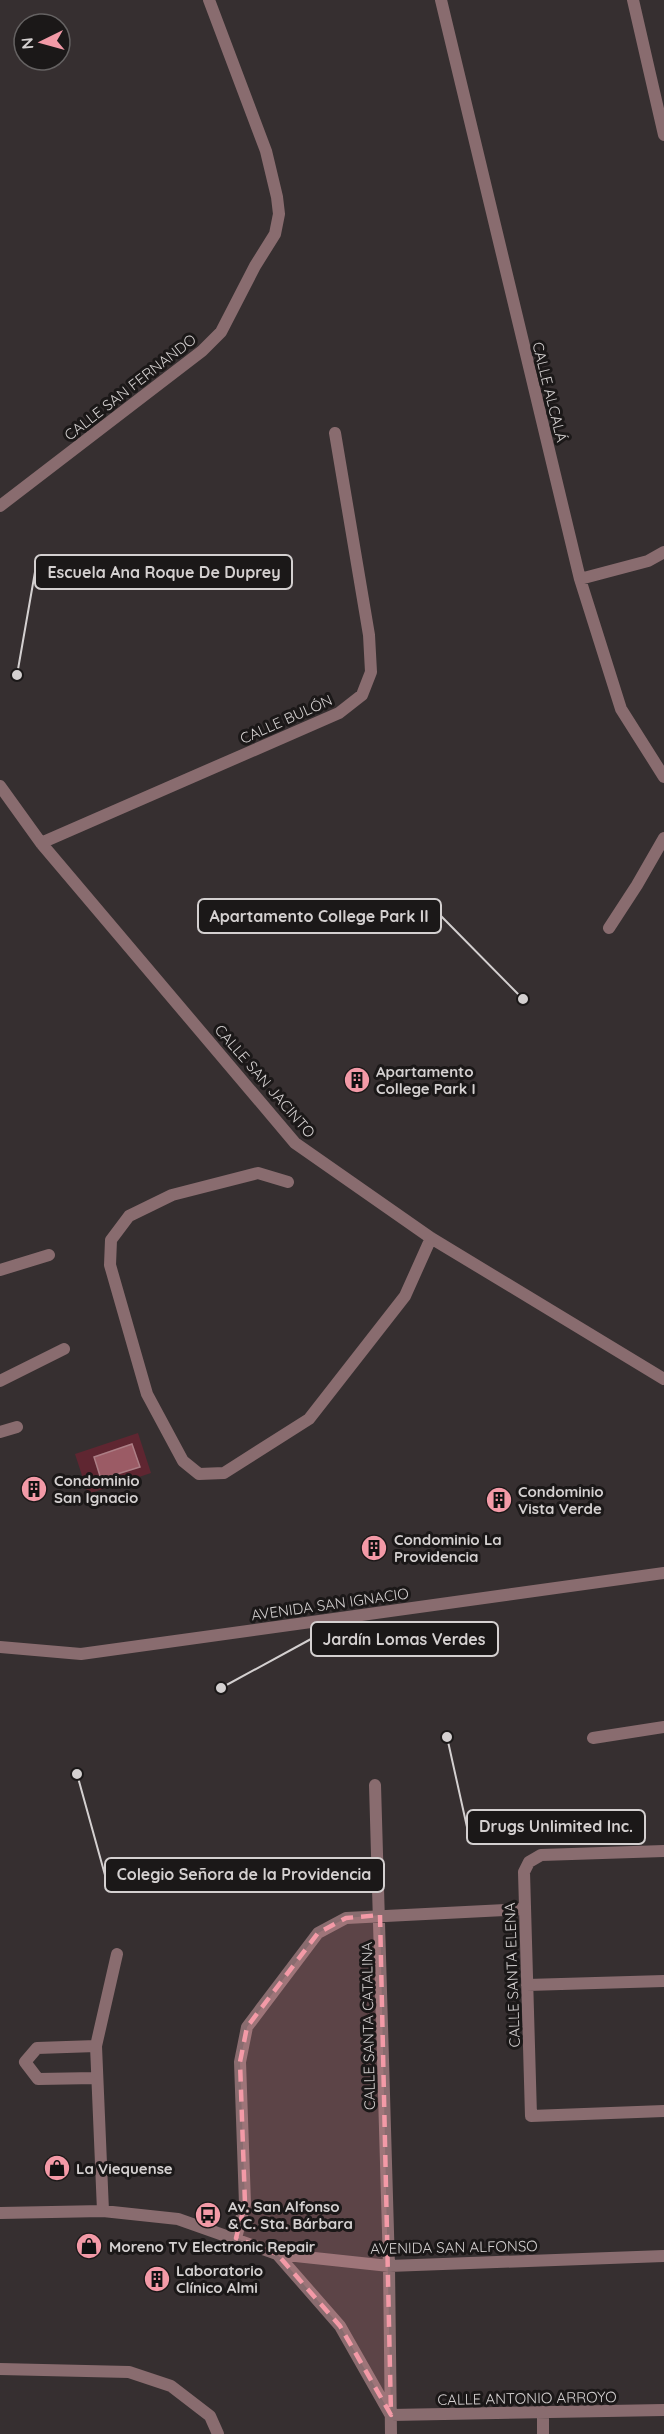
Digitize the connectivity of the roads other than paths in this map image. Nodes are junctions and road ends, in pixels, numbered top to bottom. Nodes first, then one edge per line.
1 (209, 0) edge
2 (441, 0) edge
3 (633, 0) edge
4 (664, 135) edge
5 (335, 433) dead end
6 (0, 506) edge
7 (664, 552) edge
8 (580, 579) junction
9 (664, 777) edge
10 (0, 786) edge
11 (664, 838) edge
12 (41, 843) junction
13 (609, 928) dead end
14 (288, 1182) dead end
15 (431, 1238) junction
16 (49, 1255) dead end
17 (0, 1270) edge
18 (64, 1349) dead end
19 (664, 1379) edge
20 (0, 1381) edge
21 (17, 1426) dead end
22 (0, 1432) edge
23 (664, 1573) edge
24 (0, 1647) edge
25 (664, 1727) edge
26 (593, 1738) dead end
27 (375, 1785) dead end
28 (664, 1851) edge
29 (524, 1909) junction
30 (380, 1915) junction
31 (117, 1954) dead end
32 (664, 1981) edge
33 (526, 1985) junction
34 (96, 2046) junction
35 (96, 2078) junction
36 (664, 2111) edge
37 (103, 2211) junction
38 (0, 2213) edge
39 (236, 2238) junction
40 (277, 2254) junction
41 (664, 2256) edge
42 (389, 2266) junction
43 (0, 2369) edge
44 (664, 2410) edge
45 (543, 2412) junction
46 (390, 2415) junction
47 (218, 2434) edge
48 (391, 2434) edge
49 (543, 2434) edge

1 - 6 street, CALLE SAN FERNANDO
2 - 8 street, CALLE ALCALÁ
3 - 4 street
5 - 12 street, CALLE BULÓN
7 - 8 street
8 - 9 street, CALLE ALCALÁ
10 - 12 street, CALLE SAN JACINTO
11 - 13 street
12 - 15 street, CALLE SAN JACINTO
14 - 15 street
15 - 19 street, CALLE SAN JACINTO
16 - 17 street
18 - 20 street
21 - 22 street
23 - 24 street, AVENIDA SAN IGNACIO
25 - 26 street
27 - 30 street, CALLE SANTA CATALINA
28 - 29 street, CALLE SANTA ELENA
29 - 30 street
29 - 33 street, CALLE SANTA ELENA
30 - 39 street
30 - 42 street, CALLE SANTA CATALINA
31 - 34 street
32 - 33 street
33 - 36 street, CALLE SANTA ELENA
34 - 35 street
34 - 35 street
35 - 37 street
37 - 38 street, AVENIDA SAN ALFONSO
37 - 39 street, AVENIDA SAN ALFONSO
39 - 40 street, AVENIDA SAN ALFONSO
40 - 42 street, AVENIDA SAN ALFONSO
40 - 46 street
41 - 42 street, AVENIDA SAN ALFONSO
42 - 46 street, CALLE SANTA CATALINA
43 - 47 street
44 - 45 street, CALLE ANTONIO ARROYO
45 - 46 street, CALLE ANTONIO ARROYO
45 - 49 street
46 - 48 street, CALLE SANTA CATALINA

